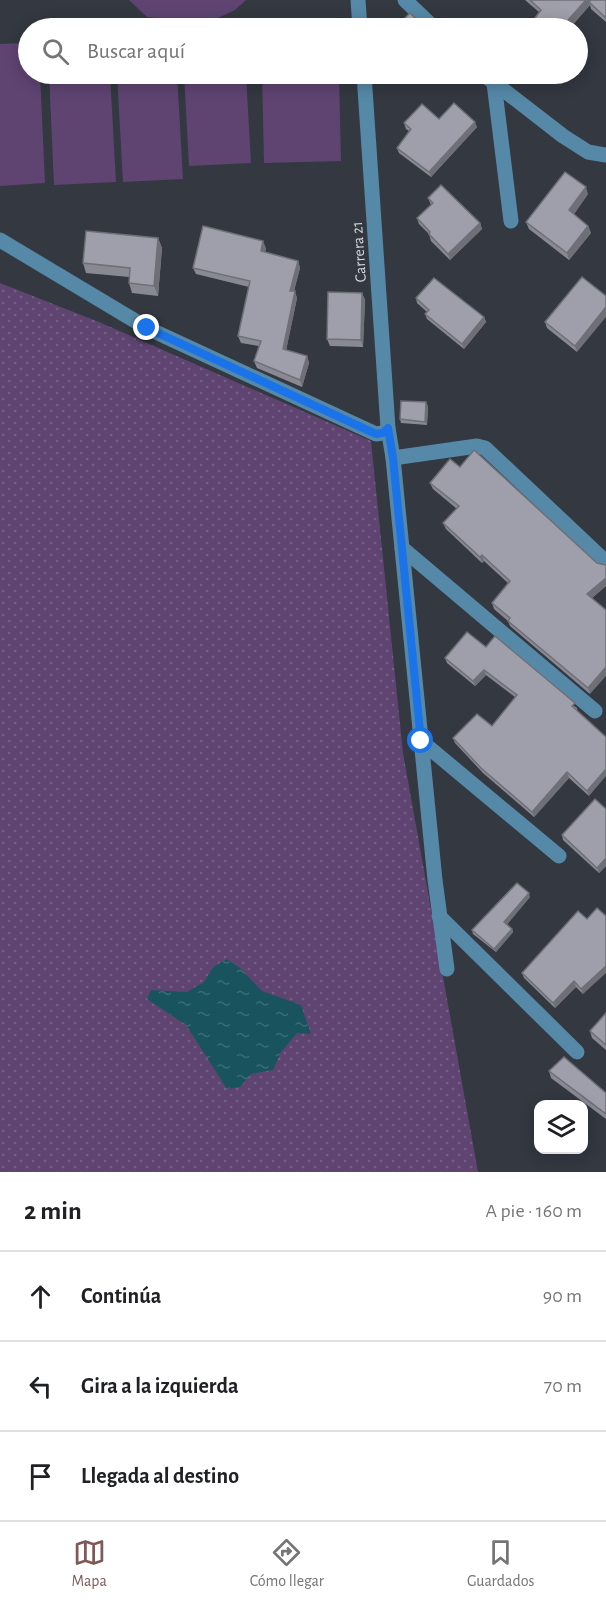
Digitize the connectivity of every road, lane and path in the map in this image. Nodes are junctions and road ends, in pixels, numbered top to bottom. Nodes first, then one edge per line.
1 (358, 0) edge
2 (405, 0) edge
3 (359, 18) edge
4 (424, 18) edge
5 (365, 84) edge
6 (489, 84) edge
7 (496, 84) edge
8 (606, 155) edge
9 (511, 221) dead end
10 (0, 240) edge
11 (388, 428) junction
12 (393, 458) junction
13 (402, 548) junction
14 (606, 562) edge
15 (595, 711) dead end
16 (421, 741) junction
17 (559, 856) dead end
18 (440, 915) junction
19 (447, 969) dead end
20 (577, 1052) dead end

1 - 3 street
2 - 4 street
5 - 11 street, Carrera 21
6 - 9 street
7 - 8 street
10 - 11 street
11 - 12 street, Carrera 21
12 - 13 street, Carrera 21
12 - 14 street
13 - 15 street
13 - 16 street, Carrera 21
16 - 17 street
16 - 18 street, Carrera 21
18 - 19 street, Carrera 21
18 - 20 street

